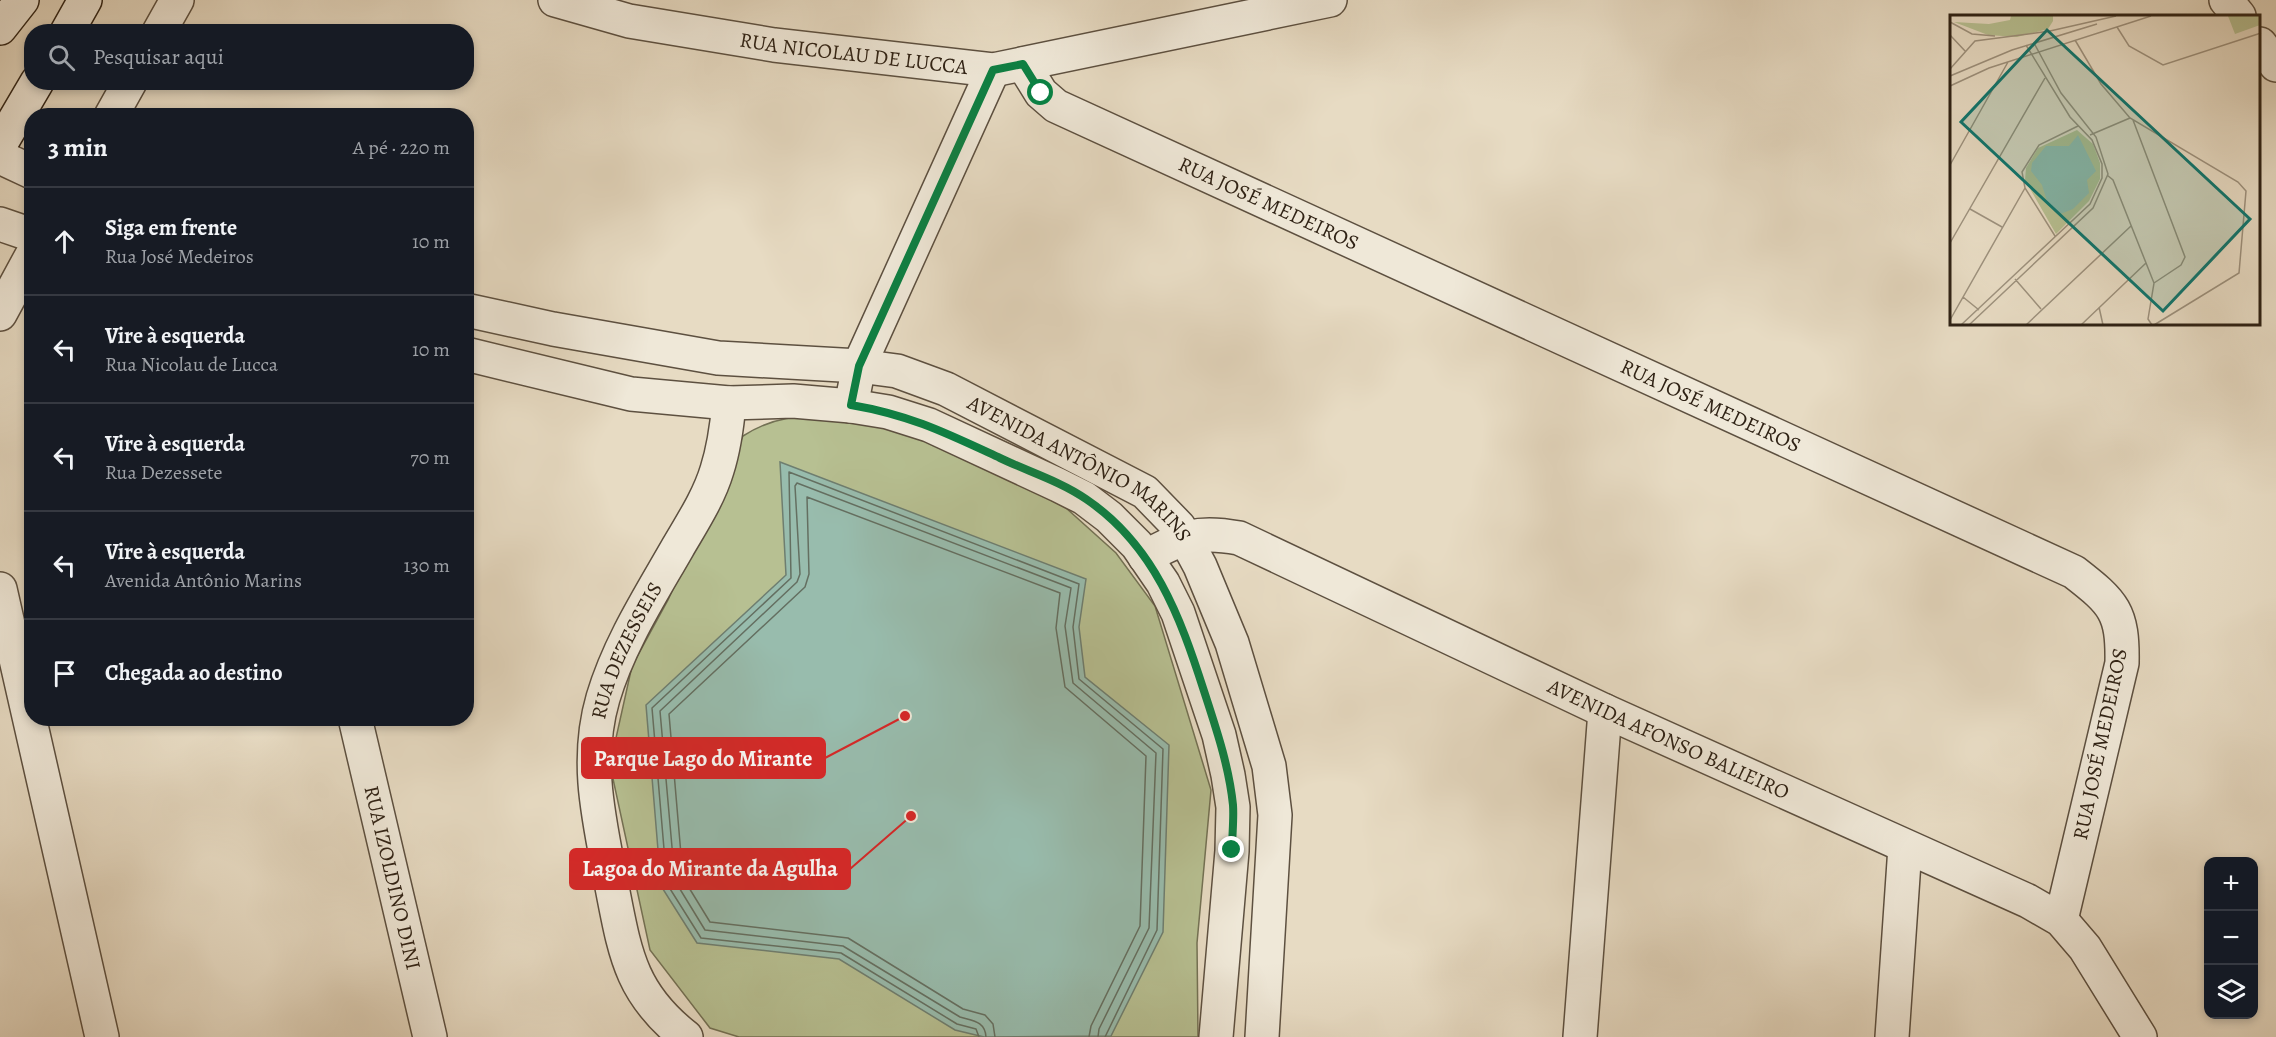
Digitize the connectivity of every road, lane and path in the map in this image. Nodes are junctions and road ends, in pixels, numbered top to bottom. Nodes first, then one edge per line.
1 (22, 0) edge
2 (86, 0) edge
3 (177, 0) edge
4 (555, 0) edge
5 (1330, 0) edge
6 (2226, 0) edge
7 (2238, 15) edge
8 (72, 24) edge
9 (164, 24) edge
10 (0, 28) edge
11 (2261, 46) edge
12 (2276, 65) edge
13 (1008, 67) junction
14 (32, 90) edge
15 (126, 90) edge
16 (115, 108) edge
17 (0, 145) edge
18 (0, 157) edge
19 (24, 168) edge
20 (0, 224) edge
21 (24, 232) edge
22 (24, 270) edge
23 (474, 312) edge
24 (0, 314) edge
25 (474, 356) edge
26 (859, 366) junction
27 (729, 403) junction
28 (851, 405) junction
29 (1184, 536) junction
30 (1145, 556) junction
31 (0, 589) edge
32 (24, 694) edge
33 (1605, 711) junction
34 (31, 726) edge
35 (357, 726) edge
36 (1905, 847) junction
37 (2061, 920) junction
38 (102, 1037) edge
39 (430, 1037) edge
40 (686, 1037) edge
41 (1216, 1037) edge
42 (1262, 1037) edge
43 (1580, 1037) edge
44 (1892, 1037) edge
45 (2140, 1037) edge

1 - 10 street
2 - 8 street
3 - 9 street
4 - 13 street, RUA NICOLAU DE LUCCA
5 - 13 street, RUA NICOLAU DE LUCCA
6 - 7 street
11 - 12 street
13 - 26 street
13 - 37 street, RUA JOSÉ MEDEIROS
14 - 17 street
15 - 16 street
18 - 19 street
20 - 21 street
22 - 24 street
23 - 26 street, AVENIDA ANTÔNIO MARINS
25 - 27 street, AVENIDA ANTÔNIO MARINS
26 - 28 street
26 - 29 street, AVENIDA ANTÔNIO MARINS
27 - 28 street, AVENIDA ANTÔNIO MARINS
27 - 40 street, RUA DEZESSEIS
28 - 30 street, AVENIDA ANTÔNIO MARINS
29 - 30 street, AVENIDA AFONSO BALIEIRO
29 - 33 street, AVENIDA AFONSO BALIEIRO
29 - 42 street, AVENIDA ANTÔNIO MARINS
30 - 41 street, AVENIDA ANTÔNIO MARINS
31 - 32 street
33 - 36 street, AVENIDA AFONSO BALIEIRO
33 - 43 street
34 - 38 street
35 - 39 street, RUA IZOLDINO DINI
36 - 37 street, AVENIDA AFONSO BALIEIRO
36 - 44 street
37 - 45 street, AVENIDA AFONSO BALIEIRO

